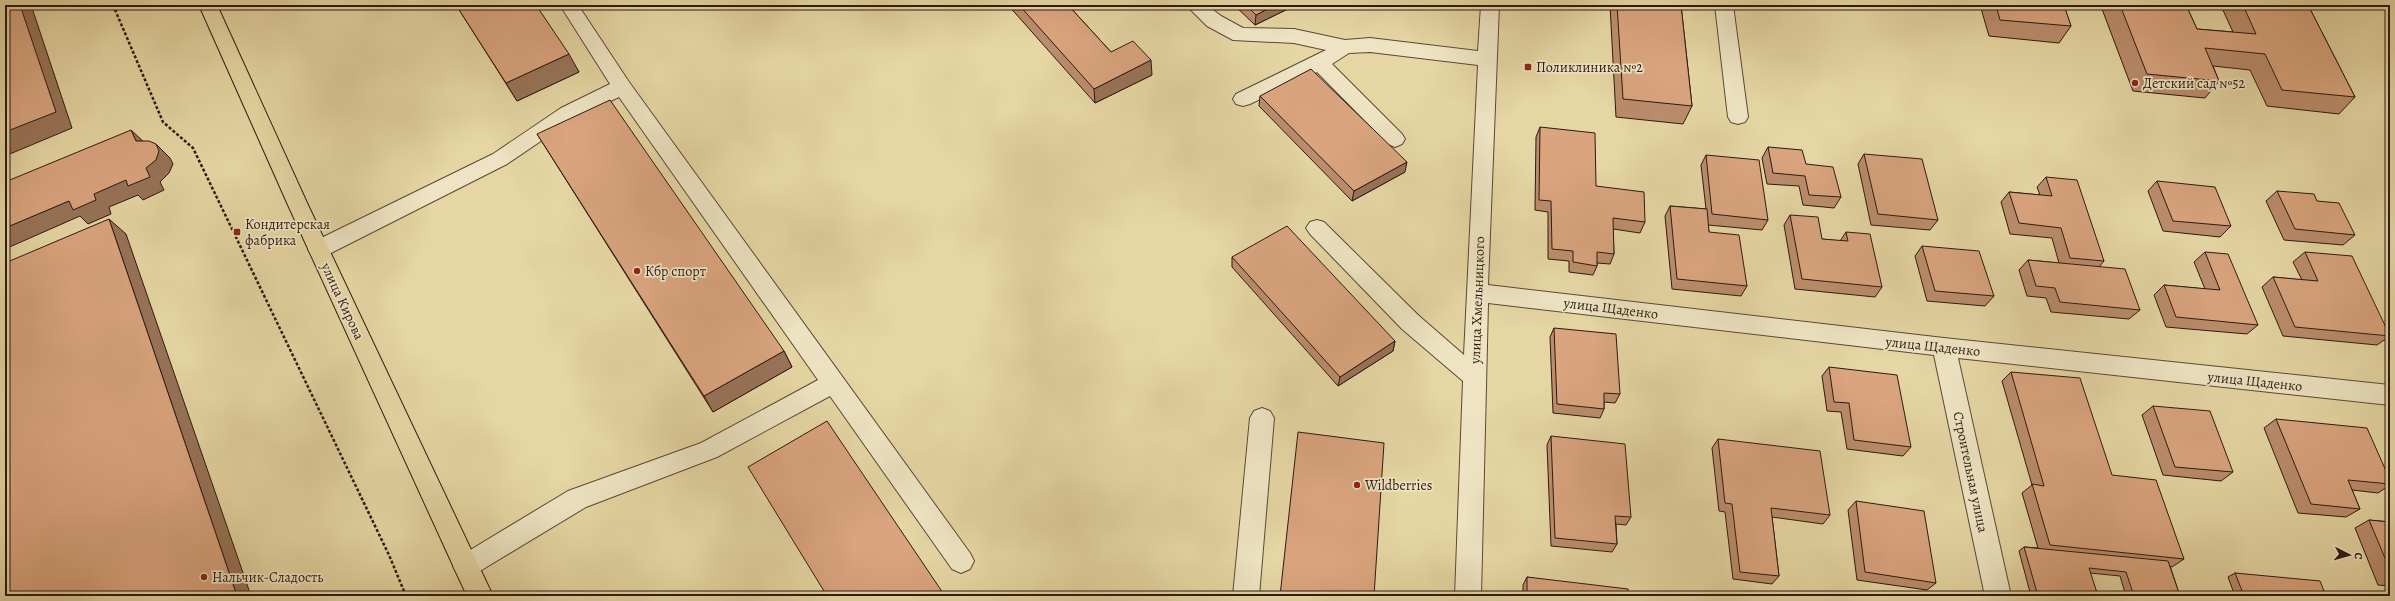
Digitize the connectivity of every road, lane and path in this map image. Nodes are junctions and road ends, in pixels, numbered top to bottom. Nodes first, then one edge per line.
1 (113, 5) edge
2 (208, 5) edge
3 (569, 5) edge
4 (1195, 5) edge
5 (1490, 5) edge
6 (1724, 5) edge
7 (1345, 47) junction
8 (1487, 59) junction
9 (1319, 63) junction
10 (622, 87) junction
11 (1243, 99) dead end
12 (1738, 117) dead end
13 (1395, 139) dead end
14 (1317, 228) dead end
15 (319, 249) junction
16 (1477, 293) junction
17 (1944, 347) junction
18 (1474, 377) junction
19 (834, 383) junction
20 (2390, 395) edge
21 (1262, 418) dead end
22 (961, 561) dead end
23 (466, 566) junction
24 (406, 596) edge
25 (480, 596) edge
26 (1246, 596) edge
27 (1468, 596) edge
28 (1998, 596) edge

1 - 24 path
2 - 15 main road, улица Кирова
3 - 10 street
4 - 7 street
5 - 8 street, улица Хмельницкого
6 - 12 street
7 - 8 street
7 - 9 street
8 - 16 street, улица Хмельницкого
9 - 11 street
9 - 13 street
10 - 15 street
10 - 19 street
14 - 18 street
15 - 23 main road, улица Кирова
16 - 17 street, улица Щаденко
16 - 18 street, улица Хмельницкого
17 - 20 street, улица Щаденко
17 - 28 street, Строительная улица
18 - 27 street, улица Хмельницкого
19 - 22 street
19 - 23 street
21 - 26 street
23 - 25 main road, улица Кирова

